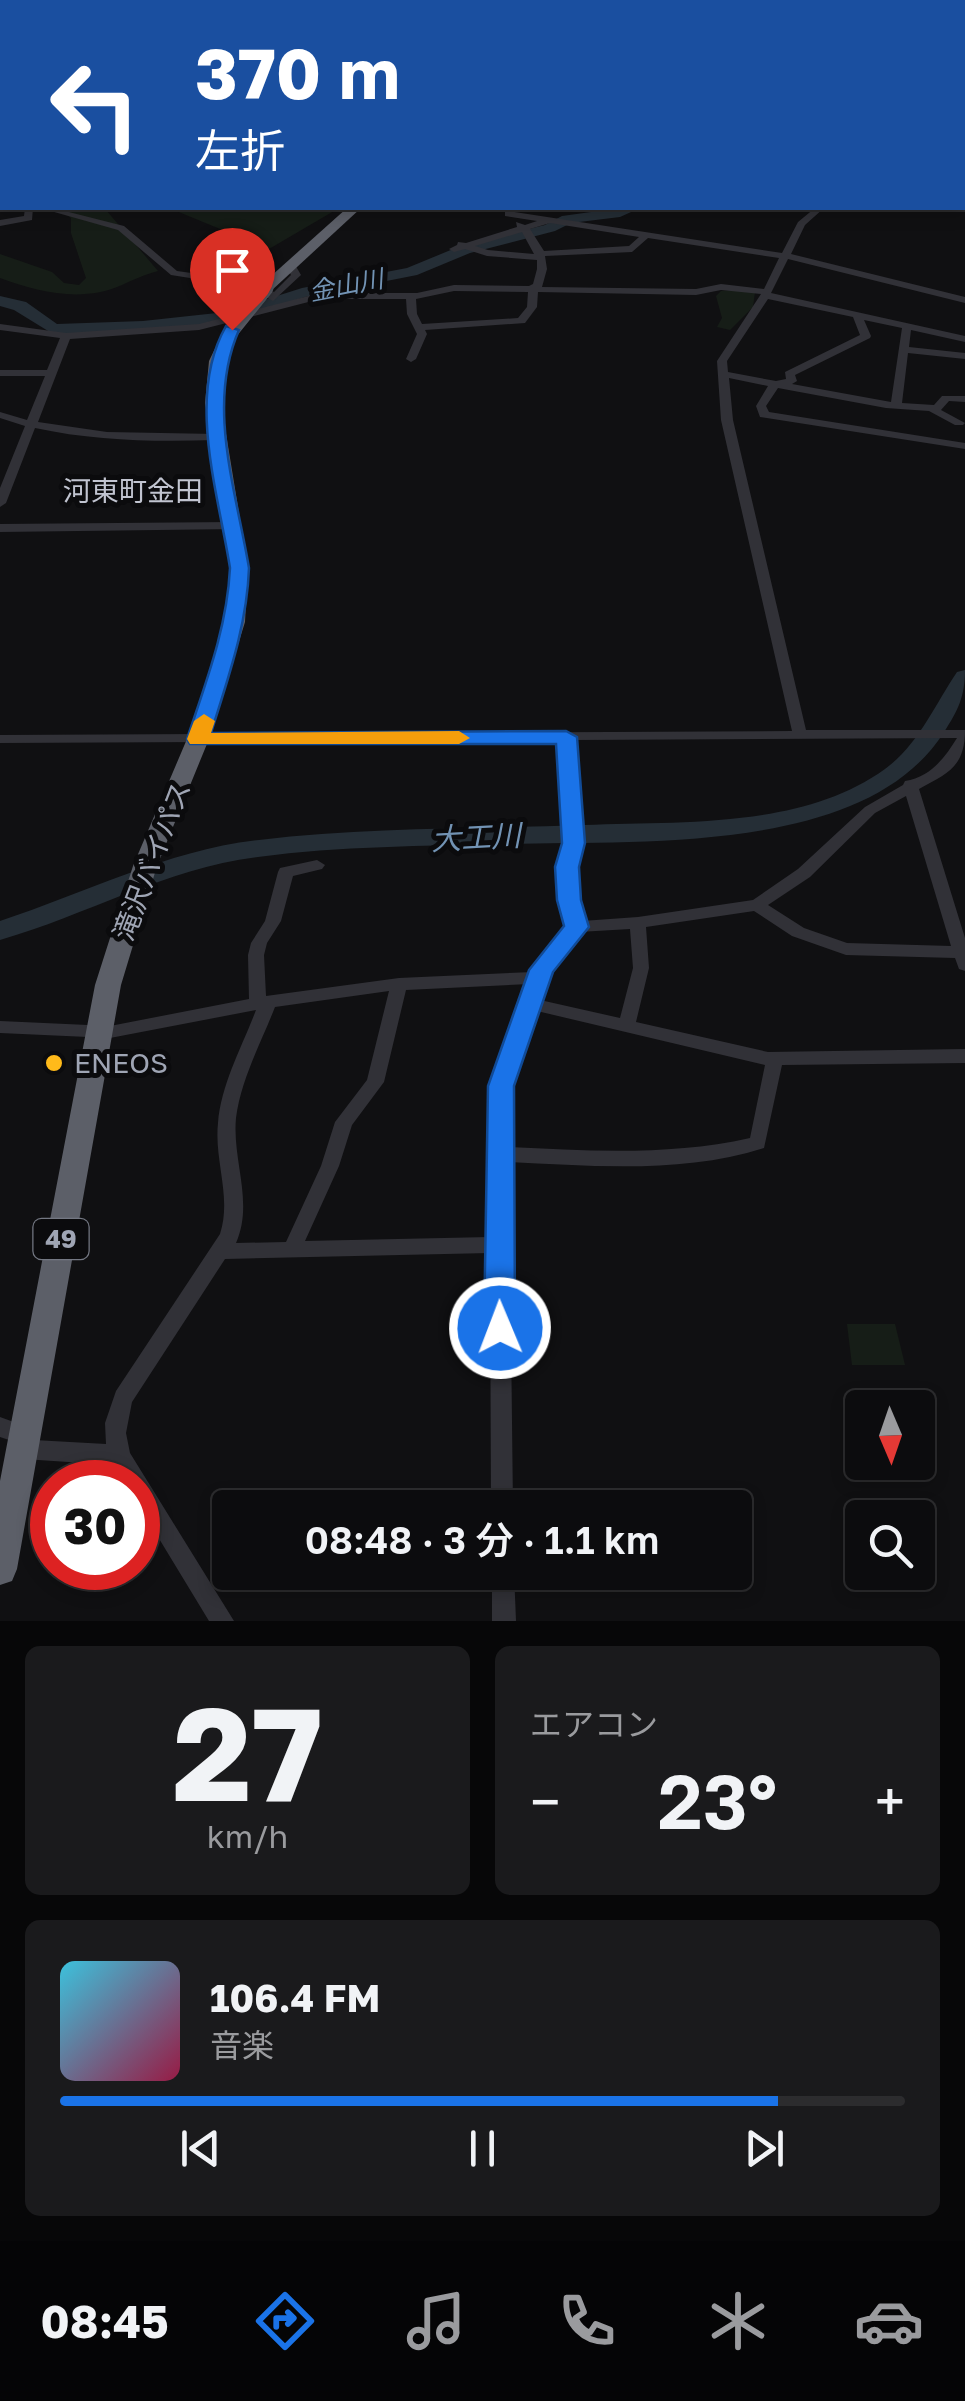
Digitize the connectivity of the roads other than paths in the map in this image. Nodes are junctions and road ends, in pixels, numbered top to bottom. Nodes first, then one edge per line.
1 (29, 210) edge
2 (52, 210) edge
3 (352, 210) edge
4 (505, 210) edge
5 (818, 210) edge
6 (553, 220) junction
7 (0, 222) edge
8 (524, 229) junction
9 (647, 234) junction
10 (540, 255) junction
11 (786, 256) junction
12 (224, 275) dead end
13 (208, 278) junction
14 (535, 287) junction
15 (270, 292) junction
16 (766, 293) junction
17 (411, 296) junction
18 (965, 300) edge
19 (286, 304) junction
20 (857, 315) junction
21 (420, 326) junction
22 (907, 326) junction
23 (0, 327) edge
24 (66, 336) junction
25 (965, 340) edge
26 (906, 350) junction
27 (965, 356) edge
28 (410, 359) dead end
29 (0, 373) edge
30 (51, 373) junction
31 (722, 374) junction
32 (772, 384) junction
33 (965, 398) edge
34 (896, 406) junction
35 (936, 408) junction
36 (0, 415) edge
37 (959, 423) dead end
38 (30, 425) junction
39 (216, 438) junction
40 (965, 446) edge
41 (0, 503) edge
42 (233, 526) junction
43 (0, 528) edge
44 (965, 735) edge
45 (800, 736) junction
46 (566, 737) junction
47 (0, 739) edge
48 (198, 739) junction
49 (910, 784) junction
50 (317, 865) dead end
51 (757, 905) junction
52 (638, 923) junction
53 (576, 927) junction
54 (963, 959) edge
55 (538, 978) junction
56 (398, 984) junction
57 (263, 1003) junction
58 (529, 1003) junction
59 (626, 1026) junction
60 (0, 1027) edge
61 (98, 1031) junction
62 (965, 1056) edge
63 (774, 1058) junction
64 (499, 1154) junction
65 (498, 1245) junction
66 (292, 1249) junction
67 (220, 1251) junction
68 (16, 1437) edge
69 (119, 1456) junction
70 (122, 1460) edge
71 (502, 1490) edge
72 (160, 1521) edge
73 (0, 1569) edge
74 (503, 1590) edge
75 (222, 1621) edge
76 (504, 1621) edge

1 - 7 street
2 - 13 street
3 - 15 highway, 滝沢バイパス / 49
4 - 6 street
4 - 8 street
5 - 11 street
6 - 8 street
6 - 9 street
8 - 10 street
8 - 10 street
9 - 10 street
9 - 11 street
10 - 14 street
11 - 16 street
11 - 18 street
12 - 13 street
13 - 15 street
14 - 16 street
14 - 17 street
14 - 21 street
15 - 19 street
15 - 39 highway, 滝沢バイパス / 49, bridge
16 - 20 street
16 - 31 street
17 - 19 street
17 - 21 street
19 - 24 street
20 - 22 street
20 - 32 street
21 - 28 street
22 - 25 street
22 - 26 street
23 - 24 street
24 - 30 street
26 - 27 street
26 - 34 street
29 - 30 street
30 - 38 street
31 - 32 street
31 - 45 street
32 - 34 street
32 - 40 street
33 - 35 street
34 - 35 street
35 - 37 street
36 - 38 street
38 - 39 street
38 - 41 street
39 - 42 highway, 滝沢バイパス / 49
42 - 43 street
42 - 48 highway, 滝沢バイパス / 49
44 - 45 street
44 - 49 street
45 - 46 street
46 - 48 street
46 - 53 street
47 - 48 street
48 - 61 highway, 滝沢バイパス / 49
49 - 51 street
49 - 54 street
50 - 57 street
51 - 52 street
51 - 54 street
52 - 53 street
52 - 59 street
53 - 55 street
55 - 56 street
55 - 58 street
56 - 57 street
56 - 66 street
57 - 61 street
57 - 67 street
58 - 59 street
58 - 64 street
59 - 63 street
60 - 61 street
61 - 68 highway, 滝沢バイパス / 49
62 - 63 street
63 - 64 street
64 - 65 street
65 - 66 street
65 - 71 street
66 - 67 street
67 - 69 street
68 - 69 street
68 - 73 highway, 滝沢バイパス / 49
69 - 70 street
72 - 75 street
74 - 76 street

